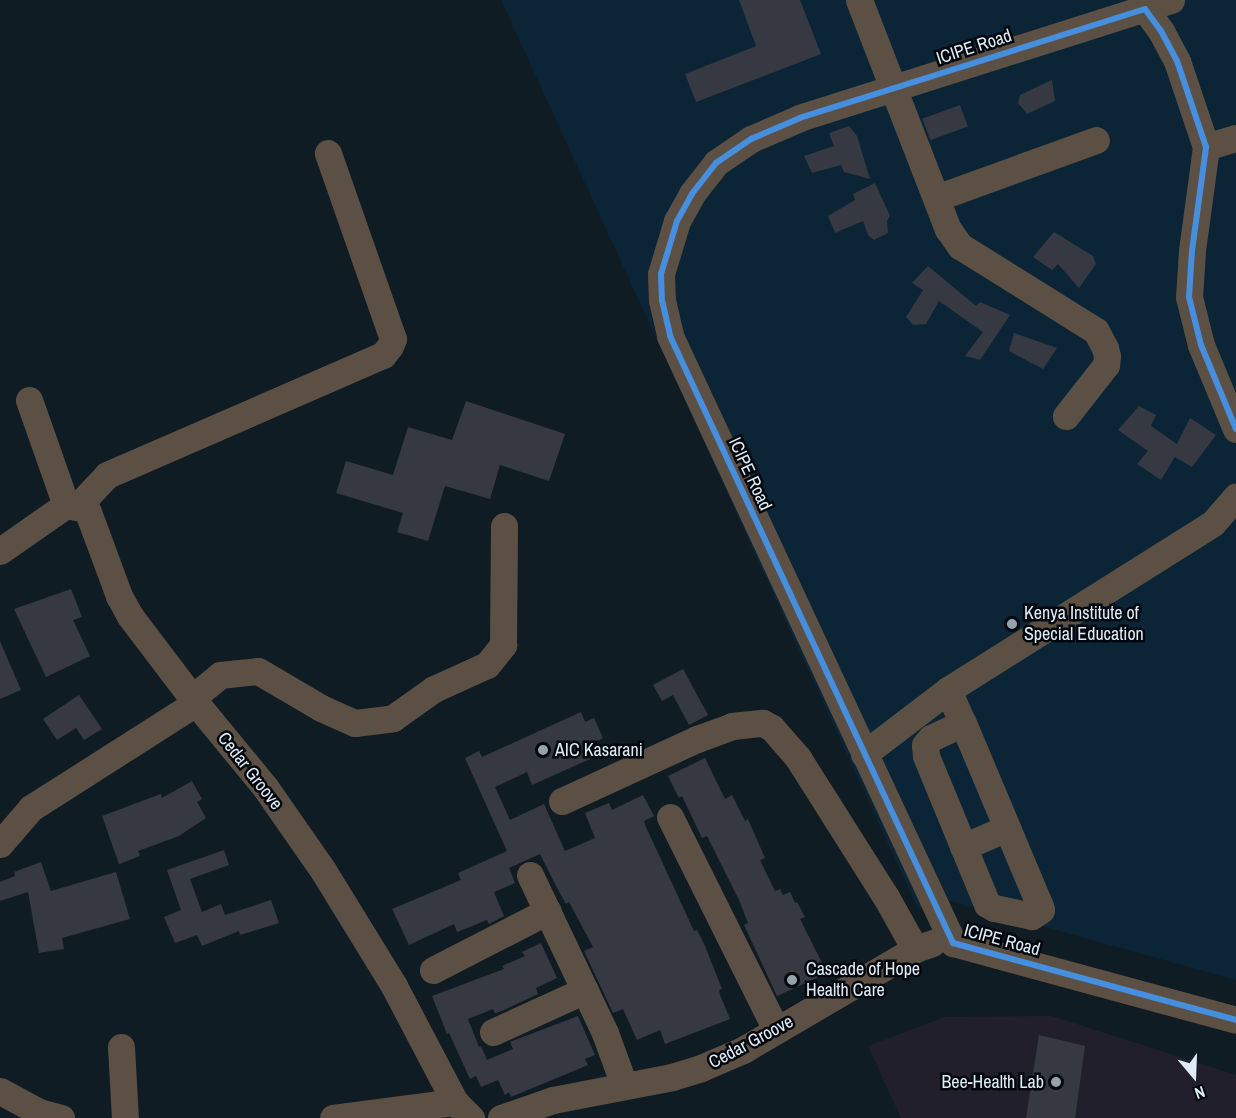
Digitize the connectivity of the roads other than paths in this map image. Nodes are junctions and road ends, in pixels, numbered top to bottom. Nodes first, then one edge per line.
1 (859, 0) edge
2 (1171, 0) edge
3 (1145, 9) junction
4 (893, 89) junction
5 (1236, 138) edge
6 (1096, 140) dead end
7 (1206, 147) junction
8 (328, 153) dead end
9 (936, 198) junction
10 (29, 400) dead end
11 (1066, 416) dead end
12 (1236, 429) edge
13 (1236, 497) edge
14 (72, 506) junction
15 (504, 526) dead end
16 (0, 550) edge
17 (948, 690) junction
18 (194, 700) junction
19 (963, 723) junction
20 (864, 754) junction
21 (562, 801) dead end
22 (670, 817) dead end
23 (1007, 828) junction
24 (0, 844) edge
25 (963, 847) junction
26 (530, 875) dead end
27 (548, 911) junction
28 (953, 943) junction
29 (915, 949) junction
30 (433, 970) dead end
31 (585, 990) junction
32 (1236, 1020) edge
33 (776, 1030) junction
34 (493, 1032) dead end
35 (121, 1047) dead end
36 (624, 1085) junction
37 (0, 1091) edge
38 (463, 1110) edge
39 (45, 1116) edge
40 (125, 1118) edge
41 (333, 1118) edge
42 (501, 1118) edge

1 - 4 street
2 - 3 street, ICIPE Road
3 - 4 street, ICIPE Road
3 - 7 street
4 - 9 street
4 - 20 street, ICIPE Road
5 - 7 street
6 - 9 street
7 - 12 street
8 - 14 street
9 - 11 street
10 - 14 street
13 - 17 street
14 - 16 street
14 - 18 street, Cedar Groove
15 - 18 street
17 - 19 street
17 - 20 street
18 - 24 street
18 - 38 street, Cedar Groove
19 - 23 street
19 - 25 street
20 - 28 street, ICIPE Road
21 - 29 street
22 - 33 street
23 - 25 street
23 - 25 street
26 - 27 street
27 - 30 street
27 - 31 street
28 - 29 street, Cedar Groove
28 - 32 street, ICIPE Road
29 - 33 street, Cedar Groove
31 - 34 street
31 - 36 street
33 - 36 street, Cedar Groove
35 - 40 street
36 - 42 street, Cedar Groove
37 - 39 street
38 - 41 street

